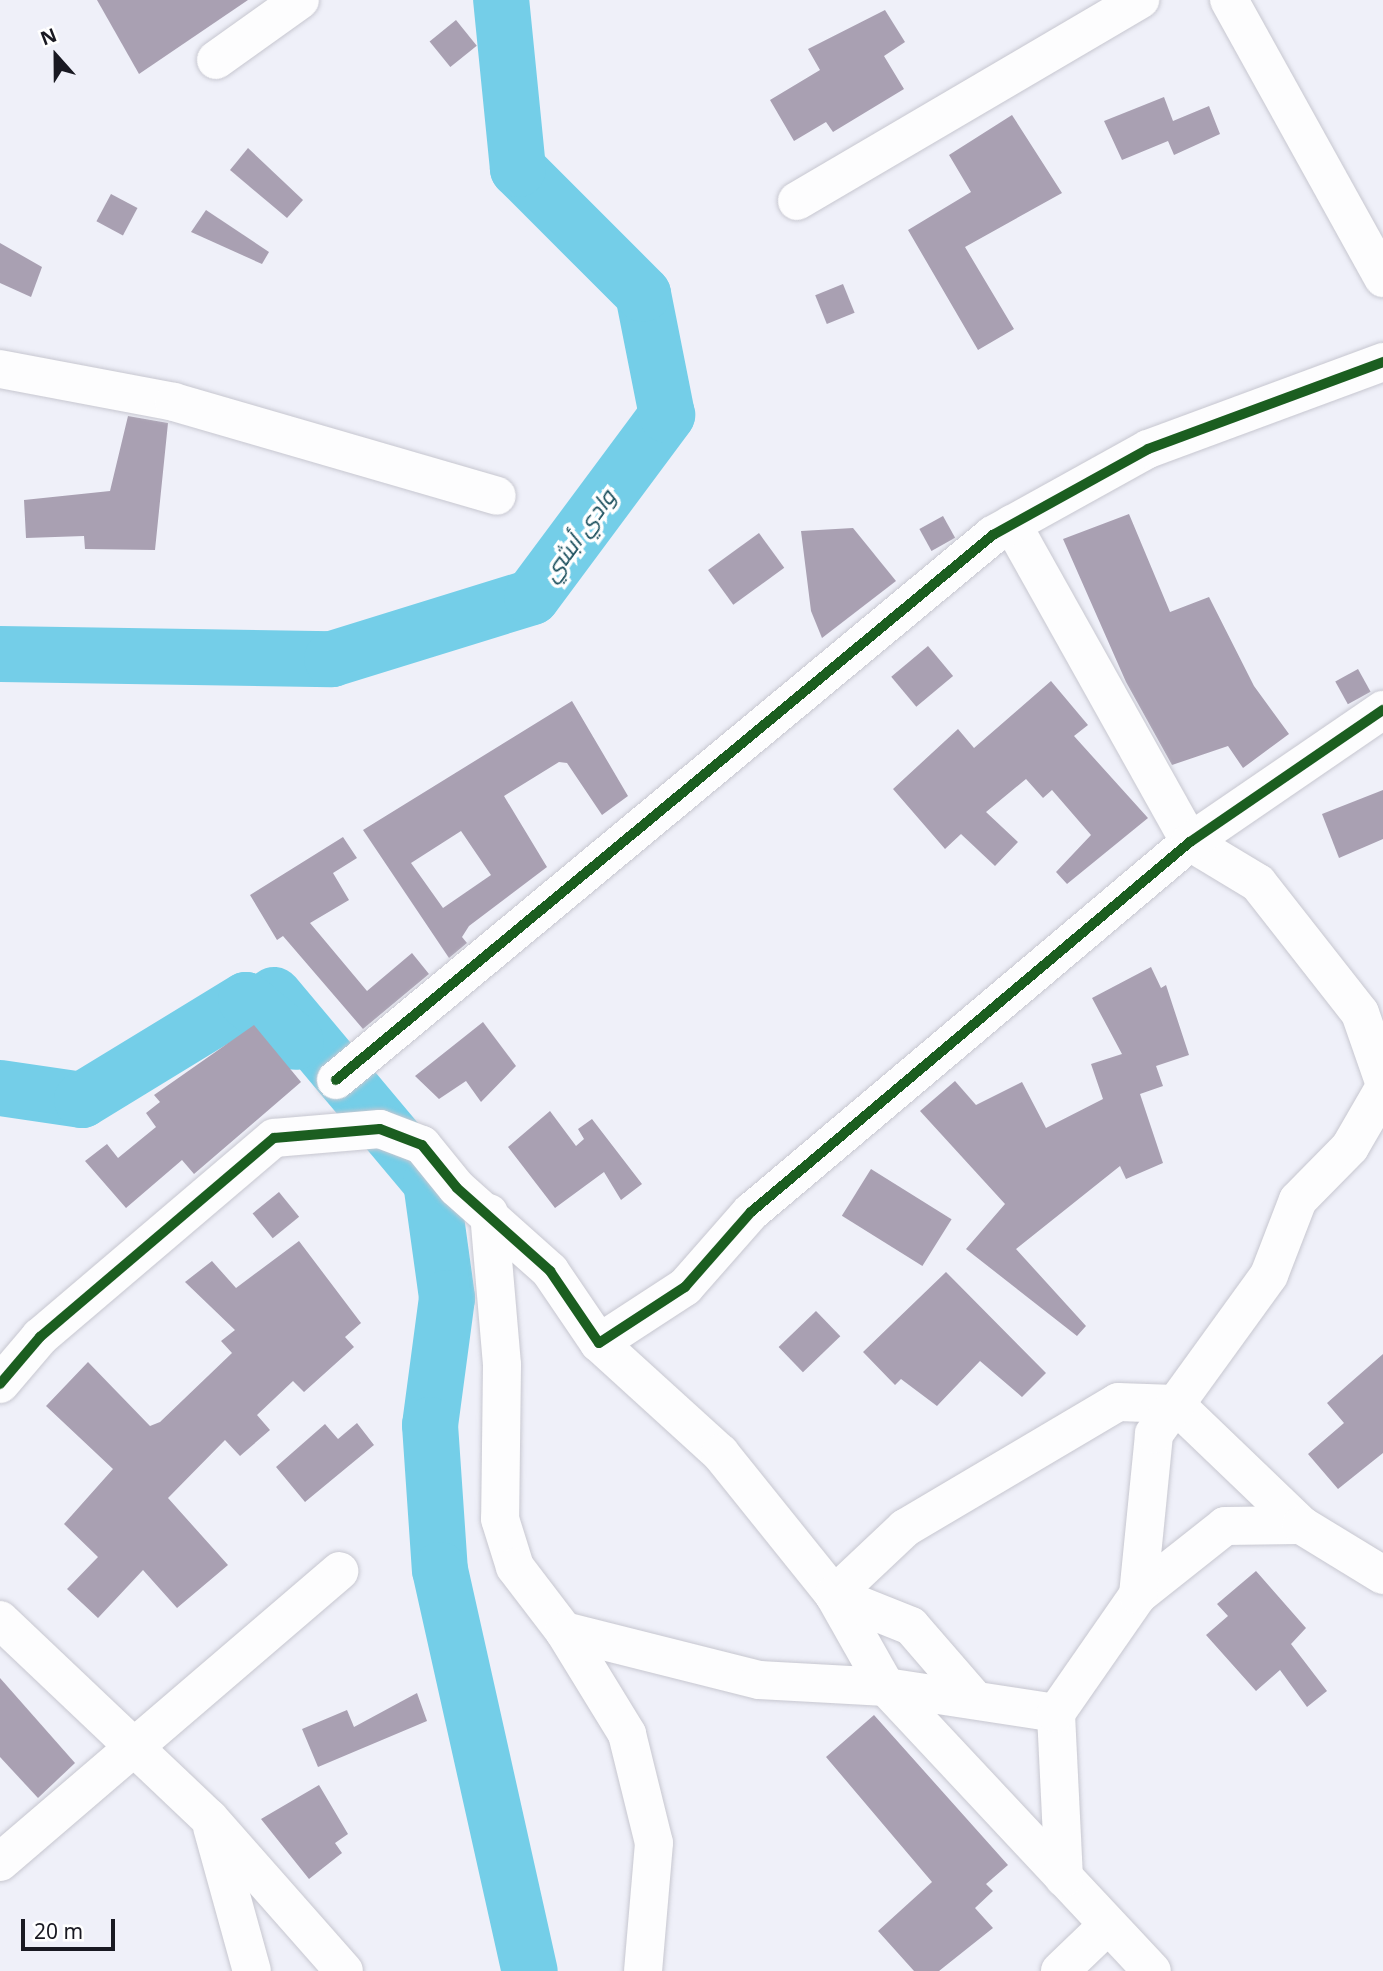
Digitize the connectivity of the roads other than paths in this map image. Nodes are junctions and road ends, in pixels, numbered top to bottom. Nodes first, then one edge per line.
1 (300, 0) edge
2 (1140, 0) edge
3 (1229, 0) edge
4 (216, 60) dead end
5 (797, 201) dead end
6 (1383, 278) edge
7 (1383, 362) edge
8 (0, 369) edge
9 (497, 496) dead end
10 (1012, 524) junction
11 (1383, 710) edge
12 (1191, 842) junction
13 (1372, 1011) edge
14 (1383, 1079) edge
15 (335, 1080) dead end
16 (1383, 1090) edge
17 (489, 1213) junction
18 (599, 1343) junction
19 (0, 1384) edge
20 (1175, 1404) junction
21 (1301, 1525) junction
22 (339, 1571) dead end
23 (1383, 1575) edge
24 (834, 1595) junction
25 (1138, 1595) junction
26 (0, 1620) edge
27 (564, 1630) junction
28 (886, 1687) junction
29 (975, 1700) junction
30 (1056, 1713) junction
31 (130, 1747) junction
32 (209, 1818) junction
33 (0, 1862) edge
34 (1064, 1878) junction
35 (1108, 1925) junction
36 (252, 1971) edge
37 (344, 1971) edge
38 (643, 1971) edge
39 (1059, 1971) edge
40 (1152, 1971) edge

1 - 4 street
2 - 5 street
3 - 6 street
7 - 10 street
8 - 9 street
10 - 12 street
10 - 15 street
11 - 12 street
12 - 13 street
12 - 18 street
13 - 14 street
16 - 20 street
17 - 18 street
17 - 19 street
17 - 27 street
18 - 24 street
20 - 21 street
20 - 24 street
20 - 25 street
21 - 23 street
21 - 25 street
22 - 31 street
24 - 28 street
24 - 29 street
25 - 30 street
26 - 31 street
27 - 28 street
27 - 38 street
28 - 29 street
28 - 34 street
29 - 30 street
30 - 34 street
31 - 32 street
31 - 33 street
32 - 36 street
32 - 37 street
34 - 35 street
35 - 39 street
35 - 40 street

